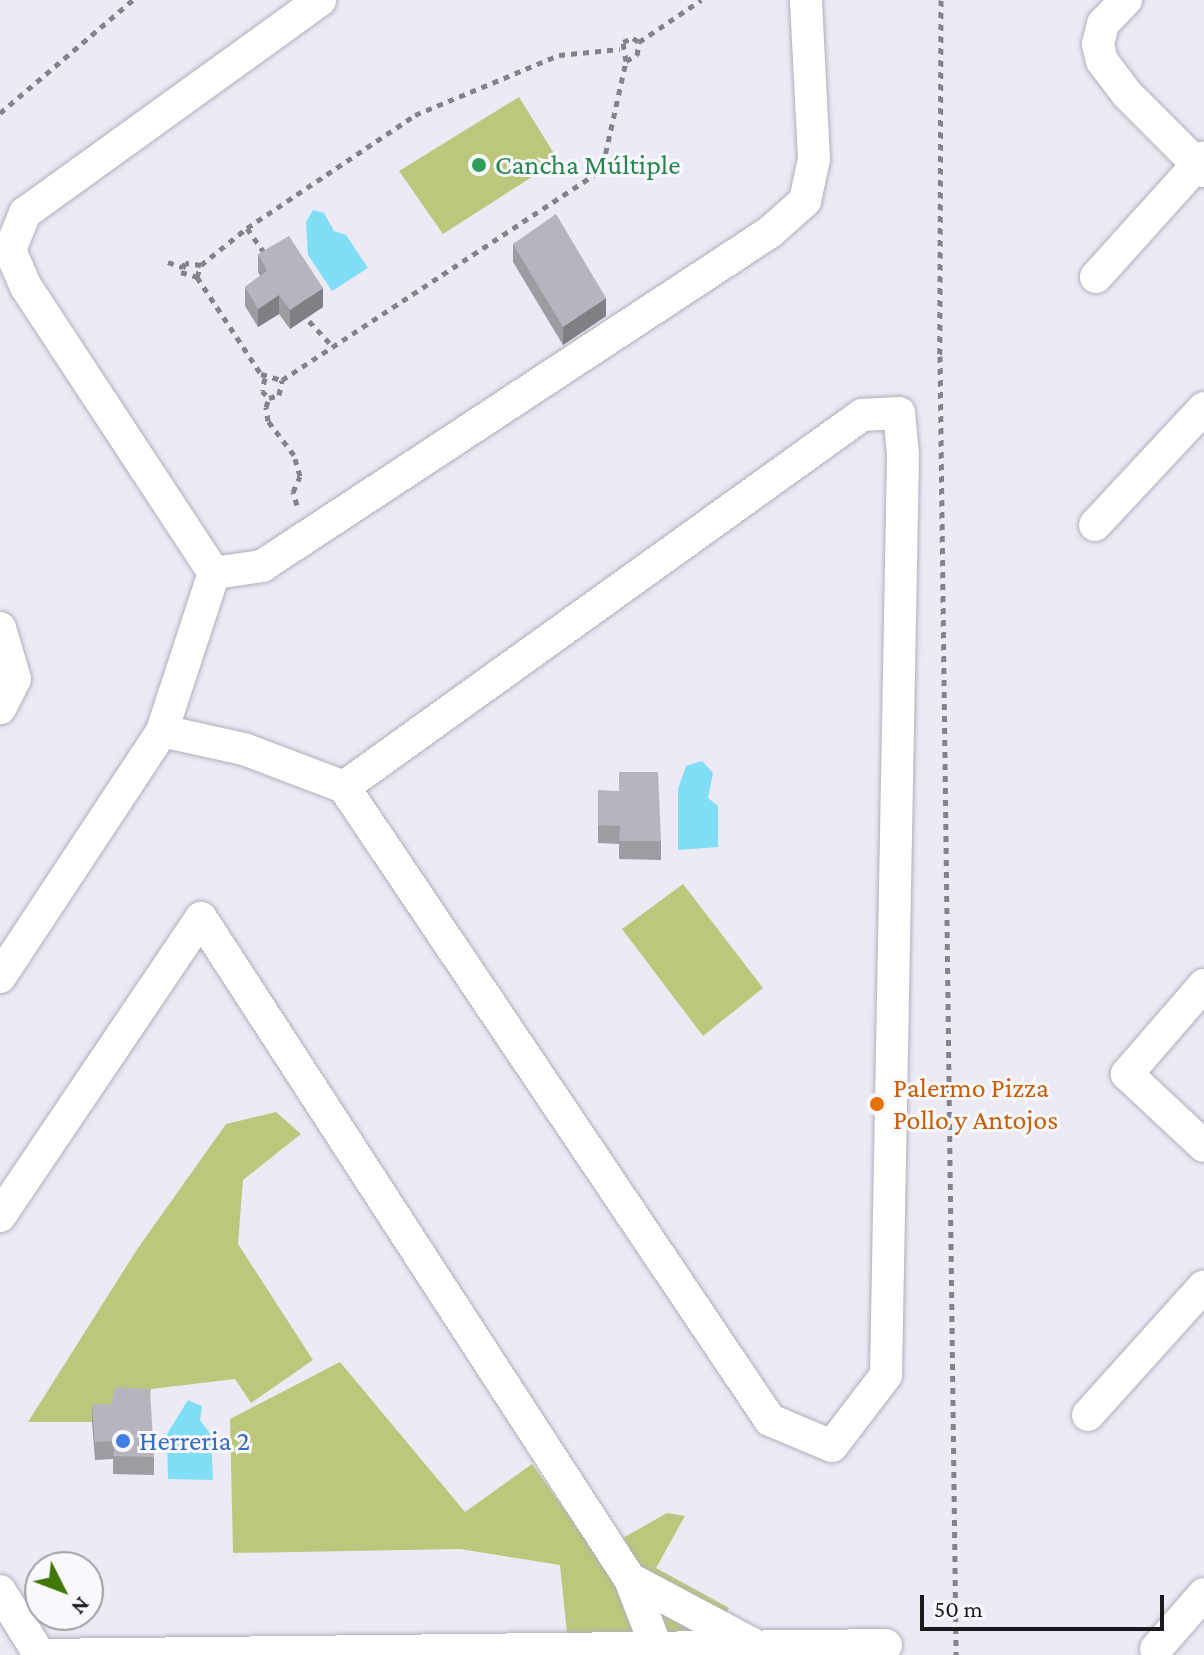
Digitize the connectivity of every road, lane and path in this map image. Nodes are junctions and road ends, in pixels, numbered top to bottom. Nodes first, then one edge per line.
1 (133, 0) edge
2 (320, 0) edge
3 (701, 0) edge
4 (806, 0) edge
5 (941, 0) edge
6 (1126, 0) edge
7 (639, 42) junction
8 (620, 49) junction
9 (626, 61) junction
10 (0, 113) edge
11 (1202, 164) edge
12 (247, 228) junction
13 (267, 257) edge
14 (168, 262) dead end
15 (201, 265) junction
16 (182, 267) junction
17 (197, 277) junction
18 (1096, 277) dead end
19 (309, 321) dead end
20 (331, 345) junction
21 (265, 378) junction
22 (282, 380) junction
23 (269, 398) junction
24 (1204, 408) edge
25 (1095, 525) dead end
26 (310, 534) junction
27 (214, 573) junction
28 (0, 628) edge
29 (0, 708) edge
30 (162, 731) junction
31 (344, 787) junction
32 (0, 977) edge
33 (1204, 985) edge
34 (1204, 1146) edge
35 (0, 1216) edge
36 (1204, 1286) edge
37 (1088, 1415) dead end
38 (630, 1579) junction
39 (0, 1591) edge
40 (1204, 1594) edge
41 (754, 1645) junction
42 (886, 1645) dead end
43 (657, 1649) junction
44 (1156, 1649) dead end
45 (38, 1654) edge
46 (956, 1655) edge

1 - 10 path
2 - 27 street
3 - 7 path
4 - 26 street
5 - 46 path
6 - 11 street
7 - 8 path
7 - 9 path
8 - 9 path
8 - 12 path
9 - 20 path
11 - 18 street
12 - 13 path
12 - 15 path
14 - 16 path
15 - 16 path
15 - 17 path
16 - 17 path
17 - 21 path
19 - 20 path
20 - 22 path
21 - 22 path
21 - 23 path
22 - 23 path
23 - 26 path
24 - 25 street
26 - 27 street
27 - 30 street
28 - 29 street
30 - 31 street
30 - 32 street
31 - 31 street
33 - 34 street
35 - 38 street
36 - 37 street
38 - 41 street
38 - 43 street
39 - 45 street
40 - 44 street
41 - 42 street
41 - 43 street
43 - 45 street

